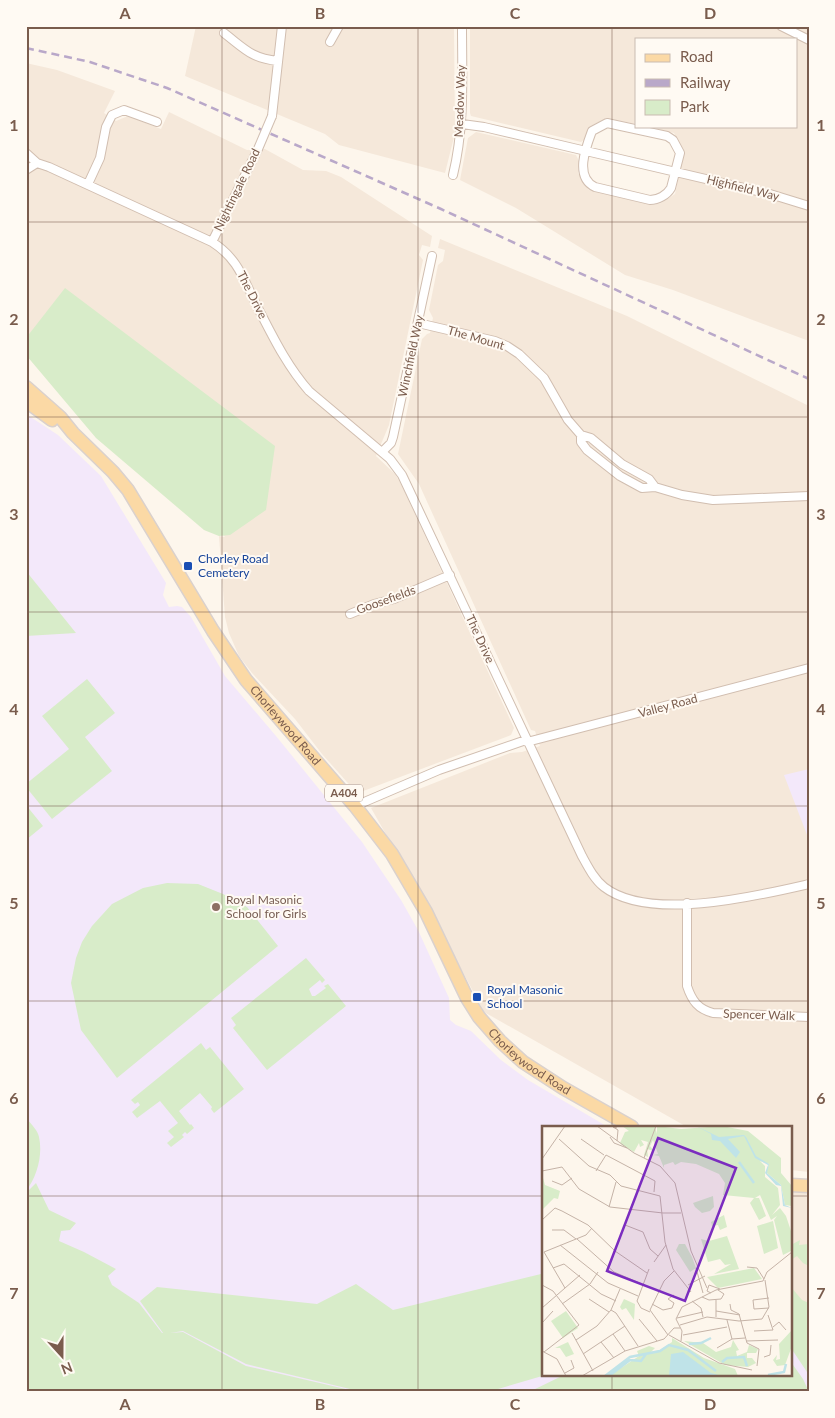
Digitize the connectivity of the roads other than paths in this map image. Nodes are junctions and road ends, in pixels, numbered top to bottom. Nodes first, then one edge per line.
1 (282, 26) edge
2 (339, 26) edge
3 (462, 26) edge
4 (781, 26) edge
5 (224, 33) dead end
6 (809, 40) edge
7 (330, 42) dead end
8 (278, 61) junction
9 (157, 122) dead end
10 (462, 124) junction
11 (586, 150) junction
12 (26, 153) edge
13 (37, 163) junction
14 (26, 170) edge
15 (676, 172) junction
16 (452, 175) dead end
17 (88, 184) junction
18 (809, 206) edge
19 (212, 242) junction
20 (432, 256) dead end
21 (418, 323) junction
22 (26, 387) edge
23 (26, 401) edge
24 (73, 433) junction
25 (581, 435) junction
26 (382, 452) junction
27 (655, 487) junction
28 (809, 496) edge
29 (450, 574) junction
30 (350, 614) dead end
31 (809, 668) edge
32 (527, 741) junction
33 (355, 806) junction
34 (809, 884) edge
35 (687, 903) junction
36 (809, 1018) edge
37 (630, 1126) edge
38 (792, 1185) edge
39 (809, 1186) edge

1 - 8 street, Nightingale Road
2 - 7 street
3 - 10 street, Meadow Way
4 - 6 street
5 - 8 street
8 - 19 street, Nightingale Road, bridge
9 - 17 street
10 - 11 street, Highfield Way
10 - 16 street, Meadow Way
11 - 15 street, Highfield Way
11 - 15 street
11 - 15 street
12 - 13 street, Nightingale Road
13 - 14 street
13 - 17 street, Nightingale Road
15 - 18 street, Highfield Way
17 - 19 street, Nightingale Road
19 - 26 street, The Drive
20 - 21 street, Winchfield Way
21 - 25 street, The Mount
21 - 26 street, Winchfield Way
22 - 24 main road, A404
23 - 24 main road, A404
24 - 33 main road, Chorleywood Road / A404
25 - 27 street, The Mount
25 - 27 street, The Mount
26 - 29 street, The Drive
27 - 28 street, The Mount
29 - 30 street, Goosefields
29 - 32 street, The Drive
31 - 32 street, Valley Road
32 - 33 street, Valley Road
32 - 35 street, The Drive
33 - 37 main road, Chorleywood Road / A404
34 - 35 street, The Drive
35 - 36 street, Spencer Walk
38 - 39 main road

